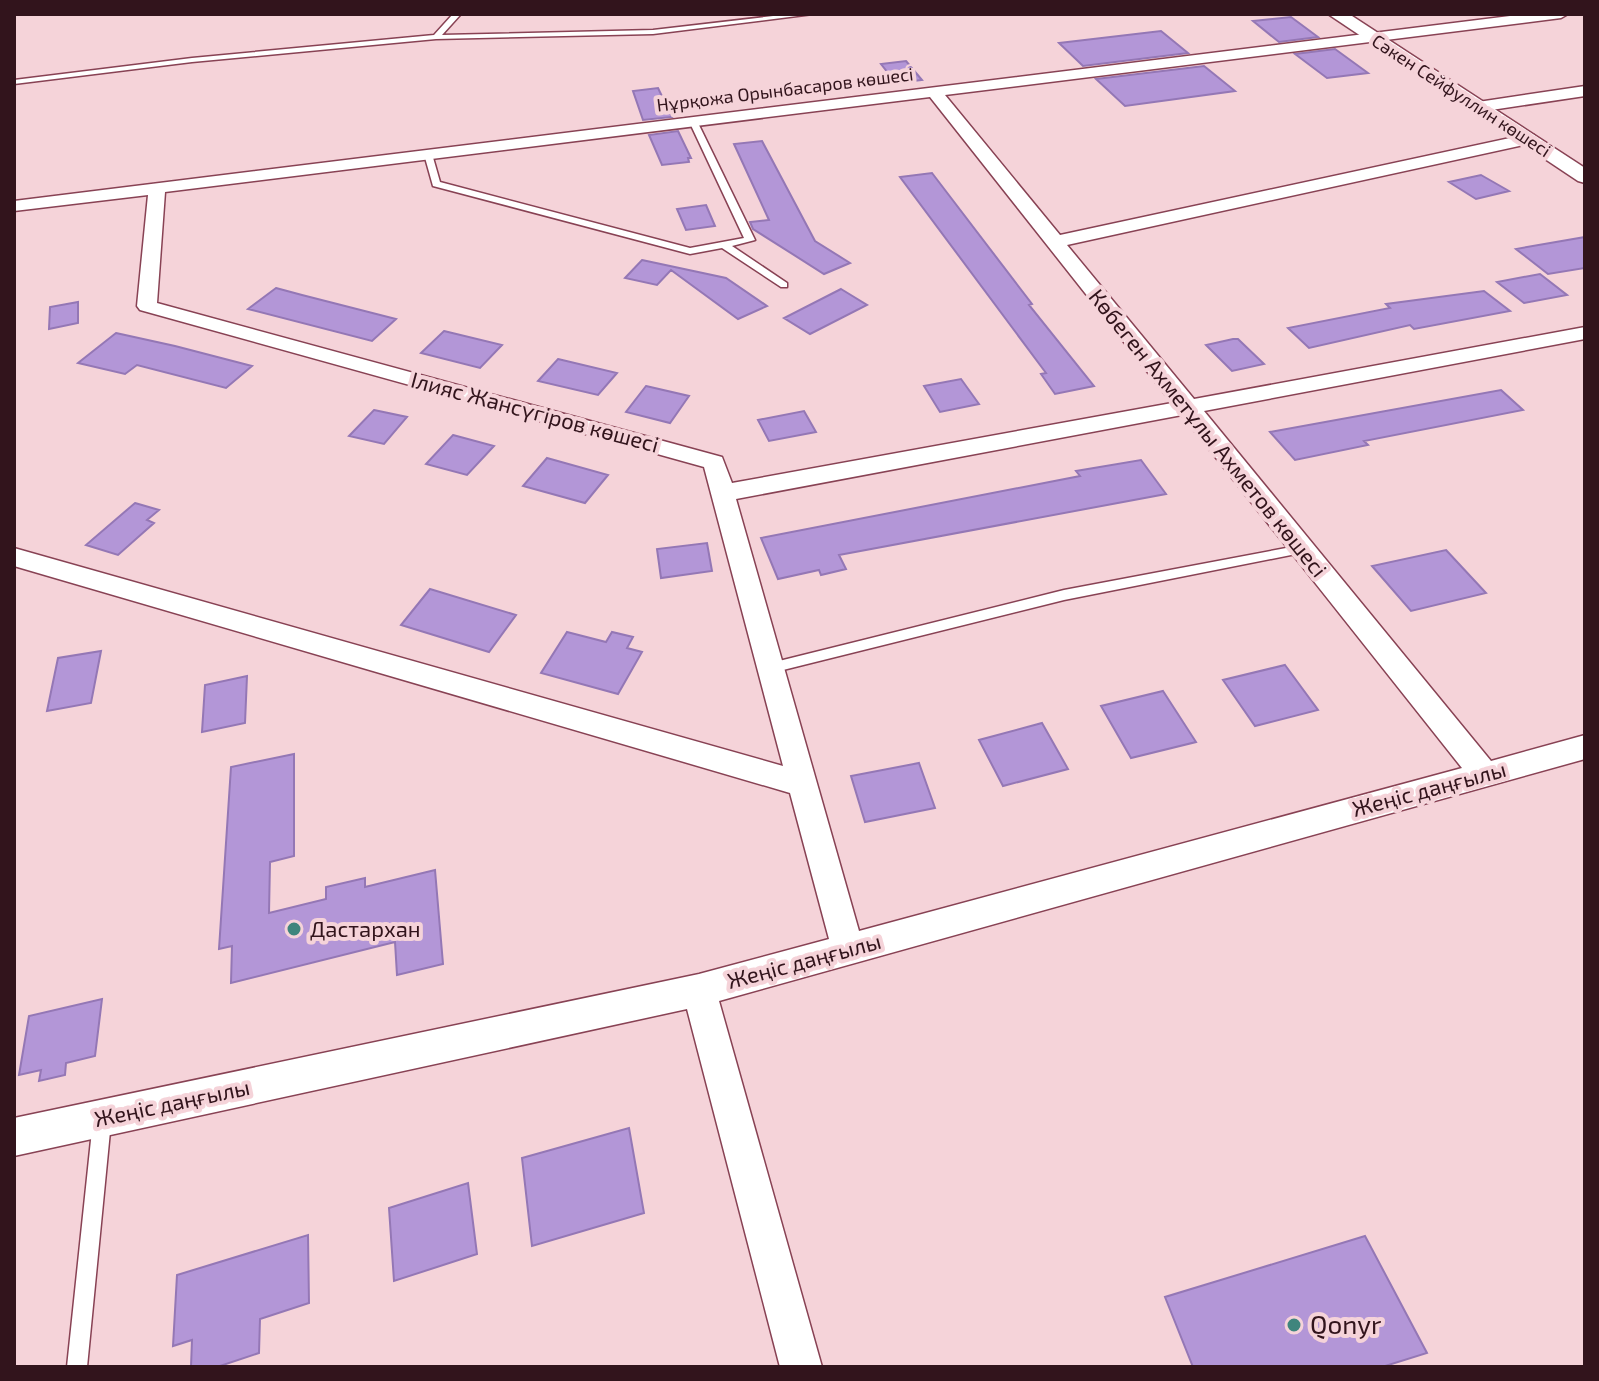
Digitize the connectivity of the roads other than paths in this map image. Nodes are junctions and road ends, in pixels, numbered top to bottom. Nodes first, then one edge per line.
1 (457, 14) edge
2 (809, 14) edge
3 (1337, 14) edge
4 (1561, 14) edge
5 (436, 37) junction
6 (1371, 37) junction
7 (14, 82) edge
8 (933, 91) junction
9 (1585, 91) edge
10 (1478, 107) junction
11 (693, 121) junction
12 (1528, 139) junction
13 (428, 154) junction
14 (1585, 177) edge
15 (157, 188) junction
16 (14, 206) edge
17 (1054, 242) junction
18 (724, 245) junction
19 (784, 285) dead end
20 (1585, 333) edge
21 (1188, 407) junction
22 (723, 493) junction
23 (1302, 549) junction
24 (14, 557) edge
25 (771, 668) junction
26 (1585, 747) edge
27 (1484, 774) junction
28 (803, 784) junction
29 (848, 949) junction
30 (699, 990) junction
31 (102, 1118) junction
32 (14, 1137) edge
33 (77, 1367) edge
34 (801, 1367) edge

1 - 5 lane
2 - 5 lane
3 - 6 street, Сәкен Сейфуллин көшесі
4 - 6 street, Нұрқожа Орынбасаров көшесі
5 - 7 lane
6 - 8 street, Нұрқожа Орынбасаров көшесі
6 - 10 street, Сәкен Сейфуллин көшесі
8 - 11 street, Нұрқожа Орынбасаров көшесі
8 - 17 street, Көбеген Ахметұлы Ахметов көшесі
9 - 10 street
10 - 12 street, Сәкен Сейфуллин көшесі
11 - 13 street, Нұрқожа Орынбасаров көшесі
11 - 18 lane
12 - 14 street, Сәкен Сейфуллин көшесі
12 - 17 street
13 - 15 street, Нұрқожа Орынбасаров көшесі
13 - 18 lane
15 - 16 street, Нұрқожа Орынбасаров көшесі
15 - 22 street, Ілияс Жансүгіров көшесі
17 - 21 street, Көбеген Ахметұлы Ахметов көшесі
18 - 19 lane
20 - 21 street
21 - 22 street
21 - 23 street, Көбеген Ахметұлы Ахметов көшесі
22 - 25 street, Ілияс Жансүгіров көшесі
23 - 25 lane
23 - 27 street, Көбеген Ахметұлы Ахметов көшесі
24 - 28 street
25 - 28 street, Ілияс Жансүгіров көшесі
26 - 27 street, Жеңіс даңғылы
27 - 29 street, Жеңіс даңғылы
28 - 29 street, Ілияс Жансүгіров көшесі
29 - 30 street, Жеңіс даңғылы
30 - 31 street, Жеңіс даңғылы
30 - 34 street
31 - 32 street, Жеңіс даңғылы
31 - 33 lane

